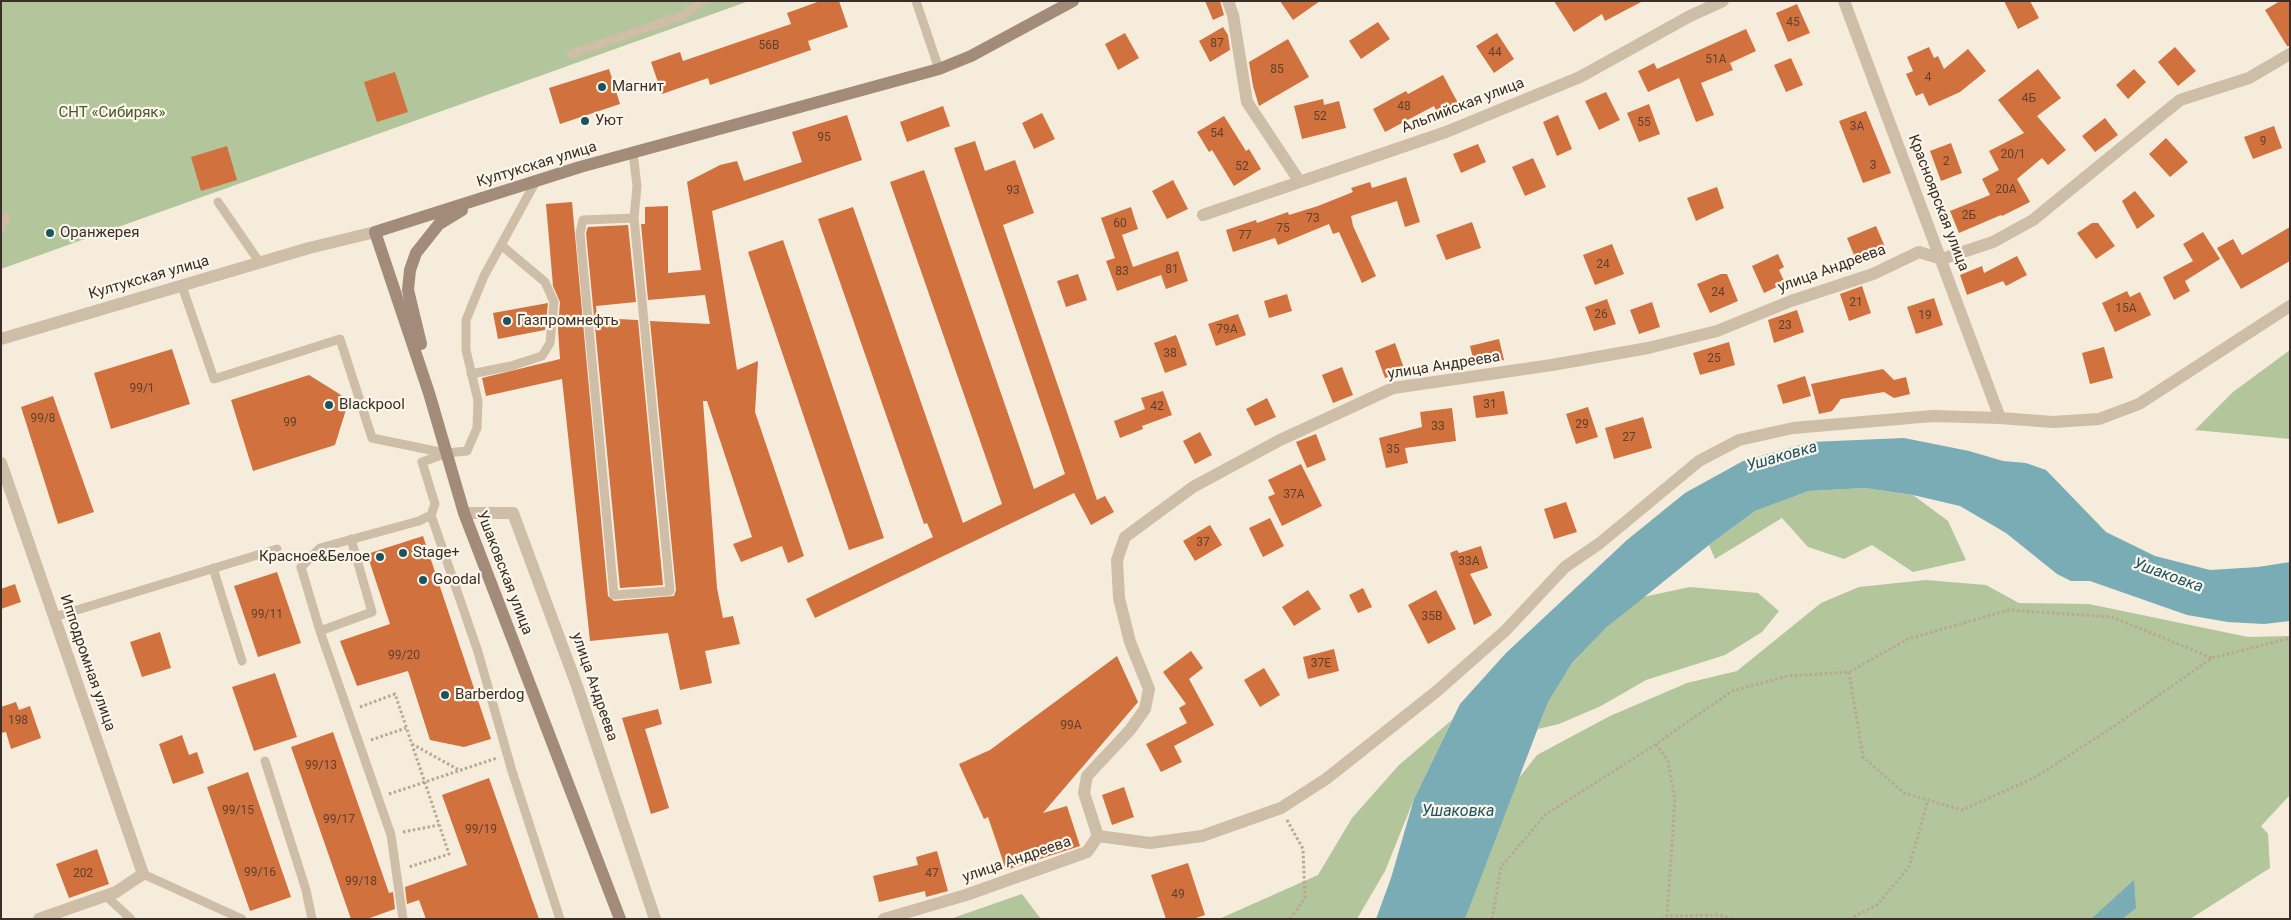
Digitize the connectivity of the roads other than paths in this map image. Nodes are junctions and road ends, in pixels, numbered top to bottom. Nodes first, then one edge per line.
1 (703, 1) edge
2 (916, 1) edge
3 (1074, 1) edge
4 (1228, 1) edge
5 (1723, 1) edge
6 (1844, 1) edge
7 (571, 54) dead end
8 (2290, 54) edge
9 (939, 69) junction
10 (633, 153) junction
11 (536, 181) junction
12 (1300, 182) junction
13 (482, 198) junction
14 (218, 202) dead end
15 (1202, 215) dead end
16 (6, 216) dead end
17 (634, 218) junction
18 (1, 228) edge
19 (375, 232) junction
20 (501, 245) junction
21 (1942, 259) junction
22 (260, 263) junction
23 (182, 286) junction
24 (2290, 306) edge
25 (1, 339) edge
26 (472, 374) junction
27 (429, 393) junction
28 (2000, 418) junction
29 (447, 453) junction
30 (1, 463) edge
31 (464, 513) junction
32 (431, 515) junction
33 (351, 539) junction
34 (277, 549) dead end
35 (213, 568) junction
36 (54, 617) junction
37 (320, 631) junction
38 (242, 661) dead end
39 (265, 761) dead end
40 (1098, 836) junction
41 (143, 874) junction
42 (105, 895) junction
43 (39, 919) edge
44 (131, 919) edge
45 (242, 919) edge
46 (312, 919) edge
47 (404, 919) edge
48 (560, 919) edge
49 (620, 919) edge
50 (655, 919) edge
51 (884, 919) edge

1 - 7 lane
2 - 9 lane
3 - 9 main road, Култукская улица
4 - 12 street
5 - 12 street, Альпийская улица
6 - 21 street, Красноярская улица
8 - 21 street
9 - 10 main road, Култукская улица
10 - 11 main road, Култукская улица
10 - 17 lane
11 - 13 main road, Култукская улица
11 - 20 lane
12 - 15 street, Альпийская улица
13 - 19 main road, Култукская улица
13 - 27 main road
14 - 22 lane
16 - 18 lane
17 - 17 lane
19 - 22 street, Култукская улица
19 - 27 main road, Ушаковская улица
20 - 26 lane
20 - 26 lane
21 - 28 street, Красноярская улица
21 - 40 street, улица Андреева
22 - 23 street, Култукская улица
23 - 25 street, Култукская улица
23 - 29 lane
24 - 28 street
26 - 29 lane
27 - 29 main road, Ушаковская улица
28 - 40 street
29 - 31 main road, Ушаковская улица
29 - 32 lane
30 - 36 street, Ипподромная улица
31 - 49 main road, Ушаковская улица
31 - 50 street, улица Андреева
32 - 33 lane
32 - 48 lane
33 - 37 lane
33 - 37 lane
34 - 35 lane
35 - 36 lane
35 - 38 lane
36 - 41 street, Ипподромная улица
37 - 47 lane
39 - 46 lane
40 - 51 street, улица Андреева
41 - 42 street
41 - 45 lane
42 - 43 street
42 - 44 lane

